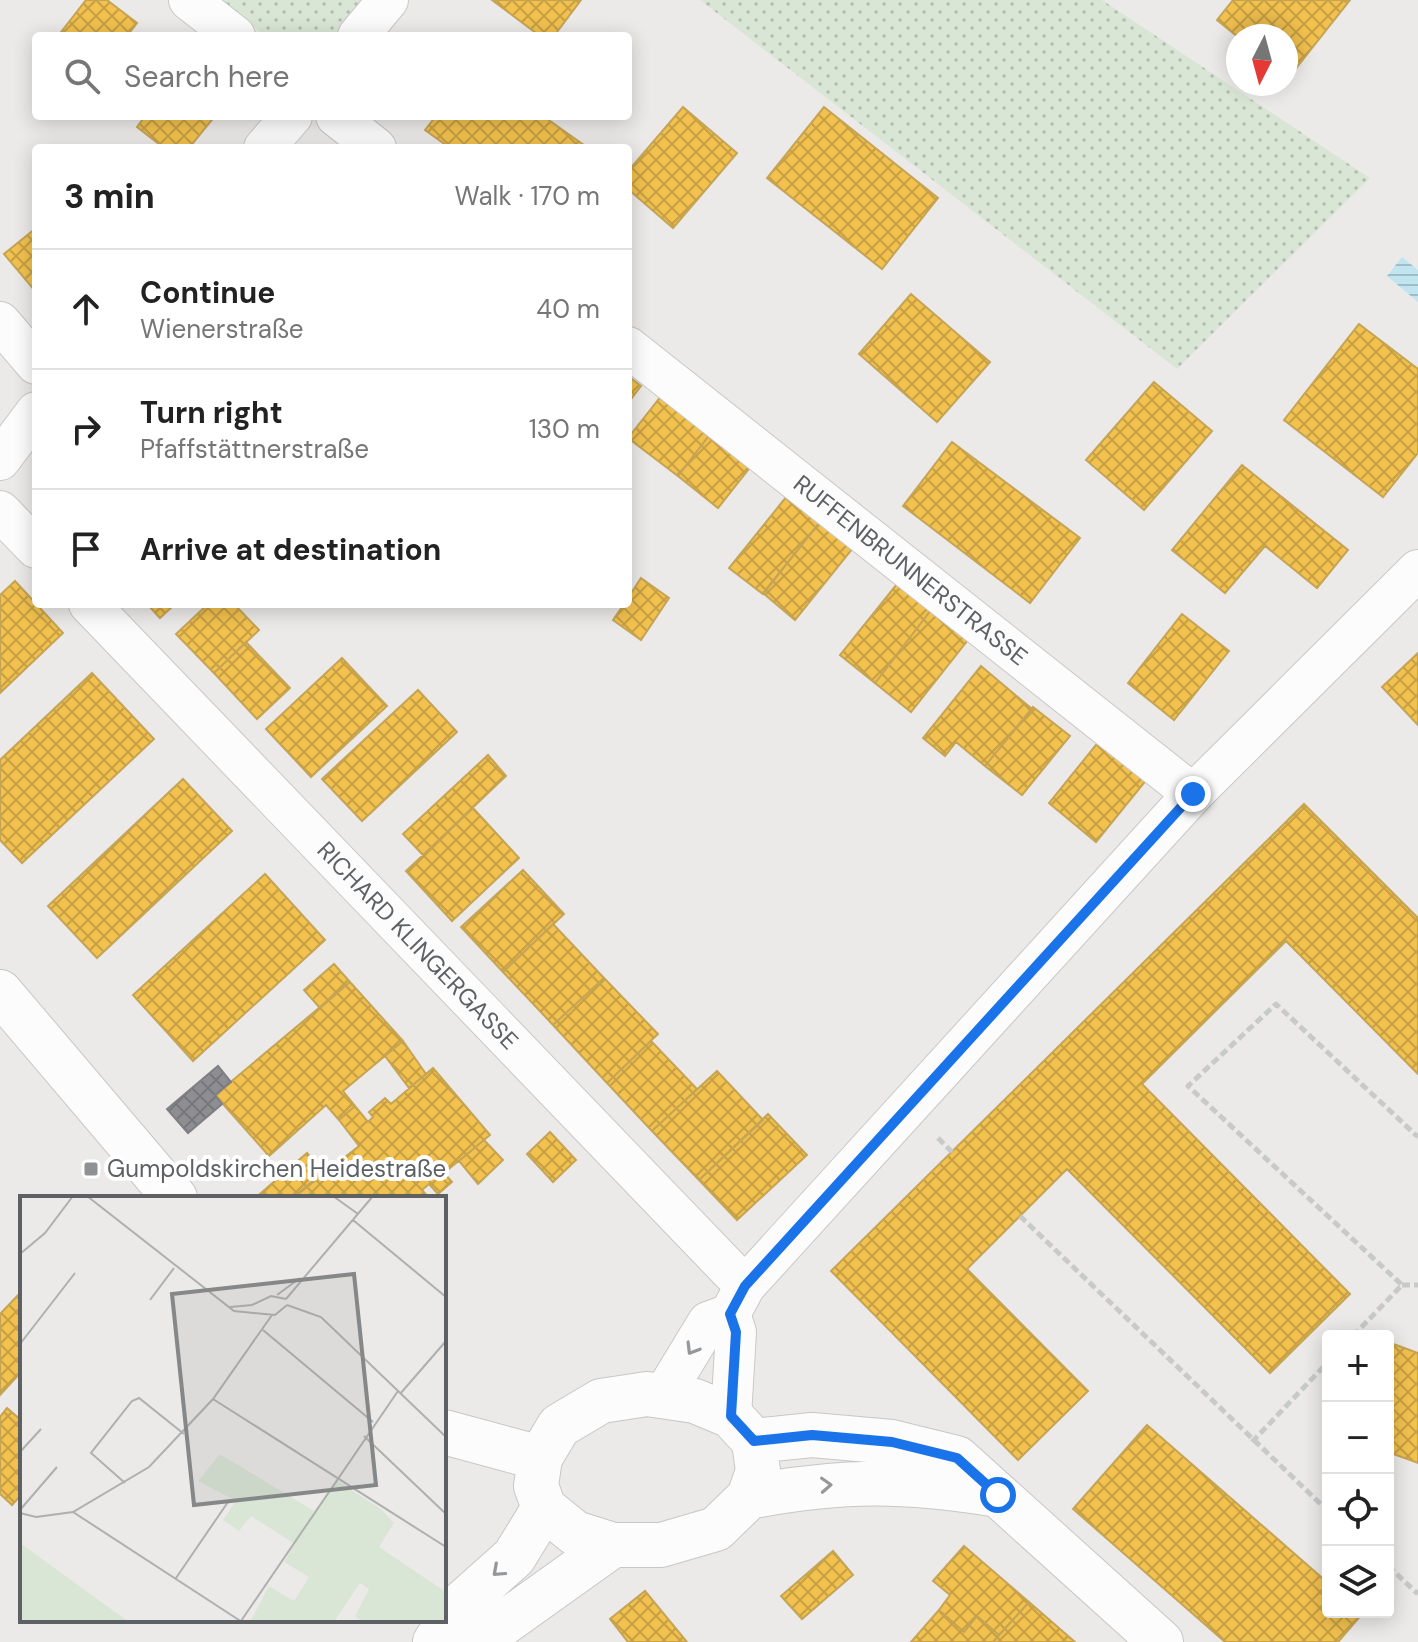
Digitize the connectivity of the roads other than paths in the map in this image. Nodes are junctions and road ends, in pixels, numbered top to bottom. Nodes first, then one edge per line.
1 (189, 0) edge
2 (388, 0) edge
3 (230, 32) edge
4 (361, 32) edge
5 (288, 120) edge
6 (341, 120) edge
7 (268, 144) edge
8 (371, 144) edge
9 (0, 322) edge
10 (632, 350) edge
11 (32, 359) edge
12 (32, 417) edge
13 (0, 460) edge
14 (0, 511) edge
15 (32, 544) edge
16 (1418, 570) edge
17 (93, 608) edge
18 (1193, 794) junction
19 (0, 992) edge
20 (173, 1196) edge
21 (737, 1300) junction
22 (663, 1396) junction
23 (742, 1429) junction
24 (446, 1433) edge
25 (540, 1458) junction
26 (998, 1495) junction
27 (749, 1497) junction
28 (544, 1508) junction
29 (613, 1545) junction
30 (435, 1642) edge
31 (469, 1642) edge
32 (1161, 1642) edge

1 - 3 street
2 - 4 street
5 - 7 street
6 - 8 street
9 - 11 street
10 - 18 street, RUFFENBRUNNERSTRASSE
12 - 13 street
14 - 15 street
16 - 18 street
17 - 21 street, RICHARD KLINGERGASSE
18 - 21 street
19 - 20 street
21 -> 22 street
21 - 23 street
22 - 23 street
22 - 25 street
23 - 26 street
23 - 27 street
24 - 25 street
25 - 28 street
27 -> 26 street
26 - 32 street
27 - 29 street
28 - 29 street
28 -> 30 street
29 - 31 street

